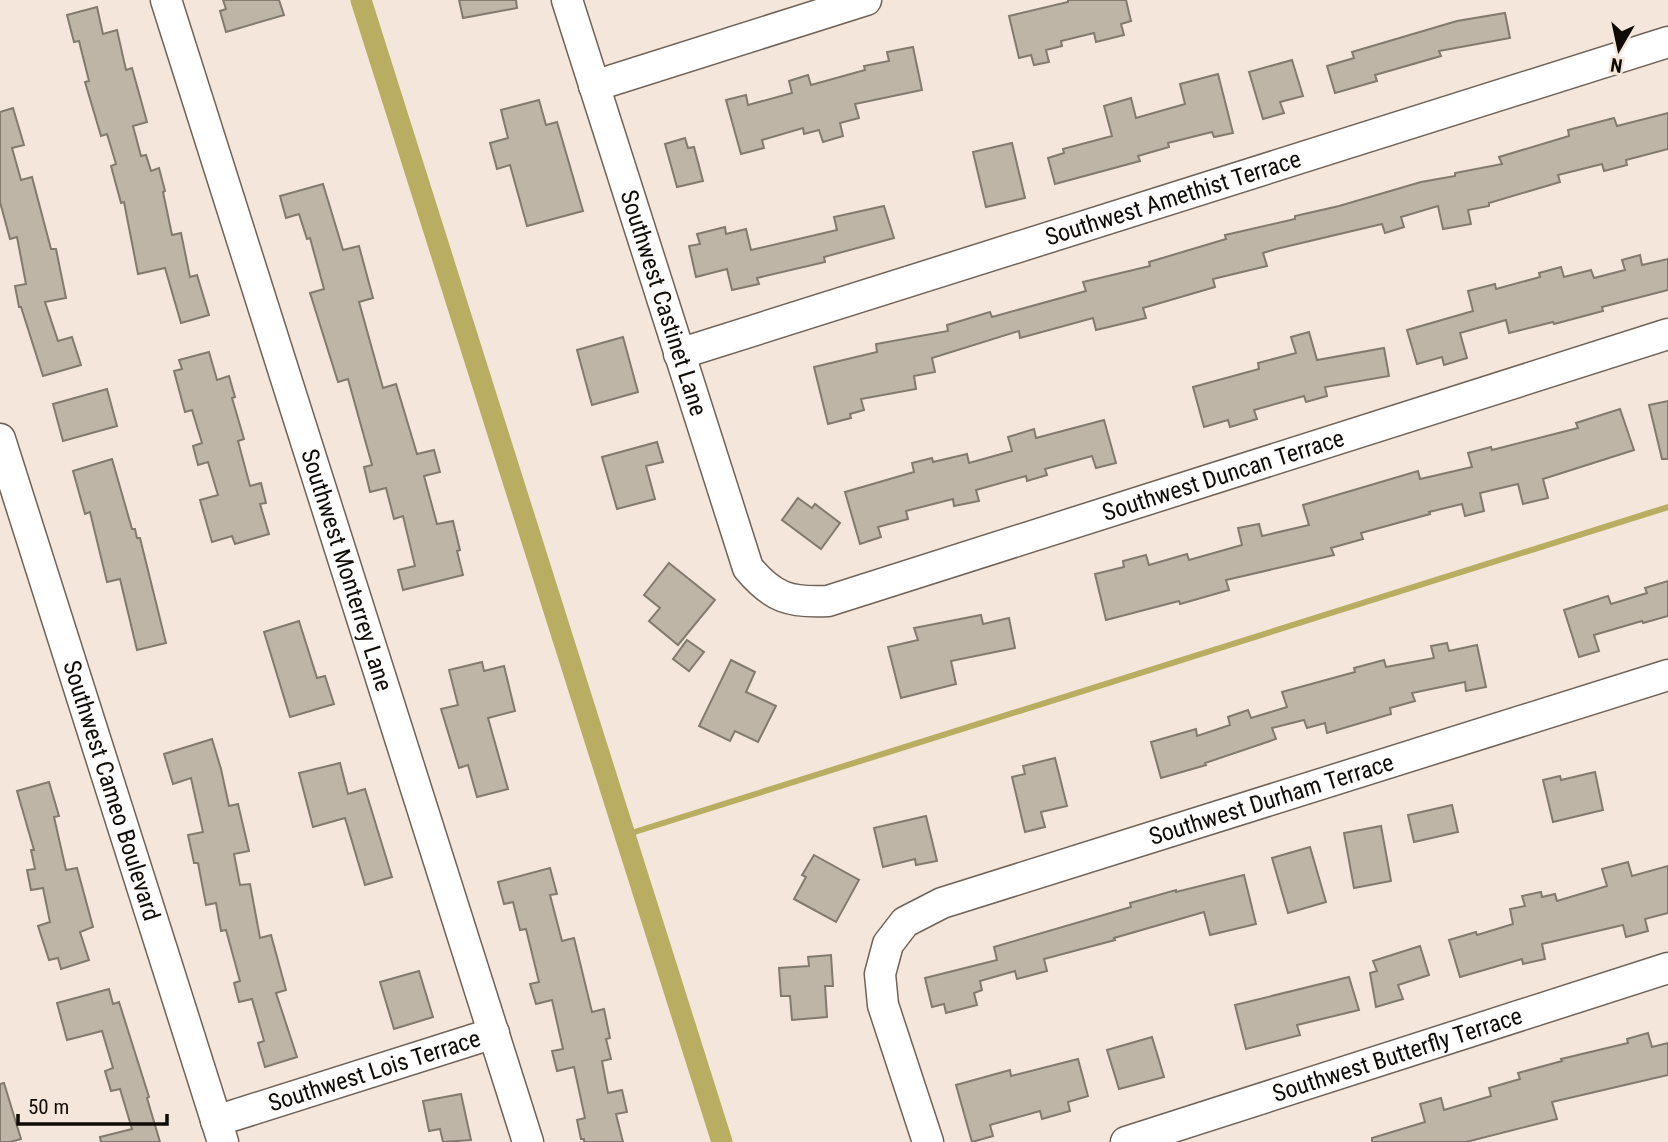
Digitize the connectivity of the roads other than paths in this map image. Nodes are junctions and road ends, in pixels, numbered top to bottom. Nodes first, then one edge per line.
1 (166, 0) edge
2 (567, 0) edge
3 (866, 0) edge
4 (1668, 42) edge
5 (594, 86) junction
6 (1668, 334) edge
7 (679, 354) junction
8 (0, 439) edge
9 (779, 596) joint
10 (1668, 675) edge
11 (1668, 968) edge
12 (494, 1033) junction
13 (220, 1132) edge
14 (528, 1142) edge
15 (928, 1142) edge
16 (1126, 1142) edge

1 - 12 street, Southwest Monterrey Lane
2 - 5 street, Southwest Castinet Lane
3 - 5 street
4 - 7 street, Southwest Amethist Terrace
5 - 7 street, Southwest Castinet Lane
6 - 9 street, Southwest Duncan Terrace
7 - 9 street, Southwest Castinet Lane
8 - 13 street, Southwest Cameo Boulevard
10 - 15 street, Southwest Durham Terrace
11 - 16 street, Southwest Butterfly Terrace
12 - 13 street, Southwest Lois Terrace
12 - 14 street, Southwest Monterrey Lane

